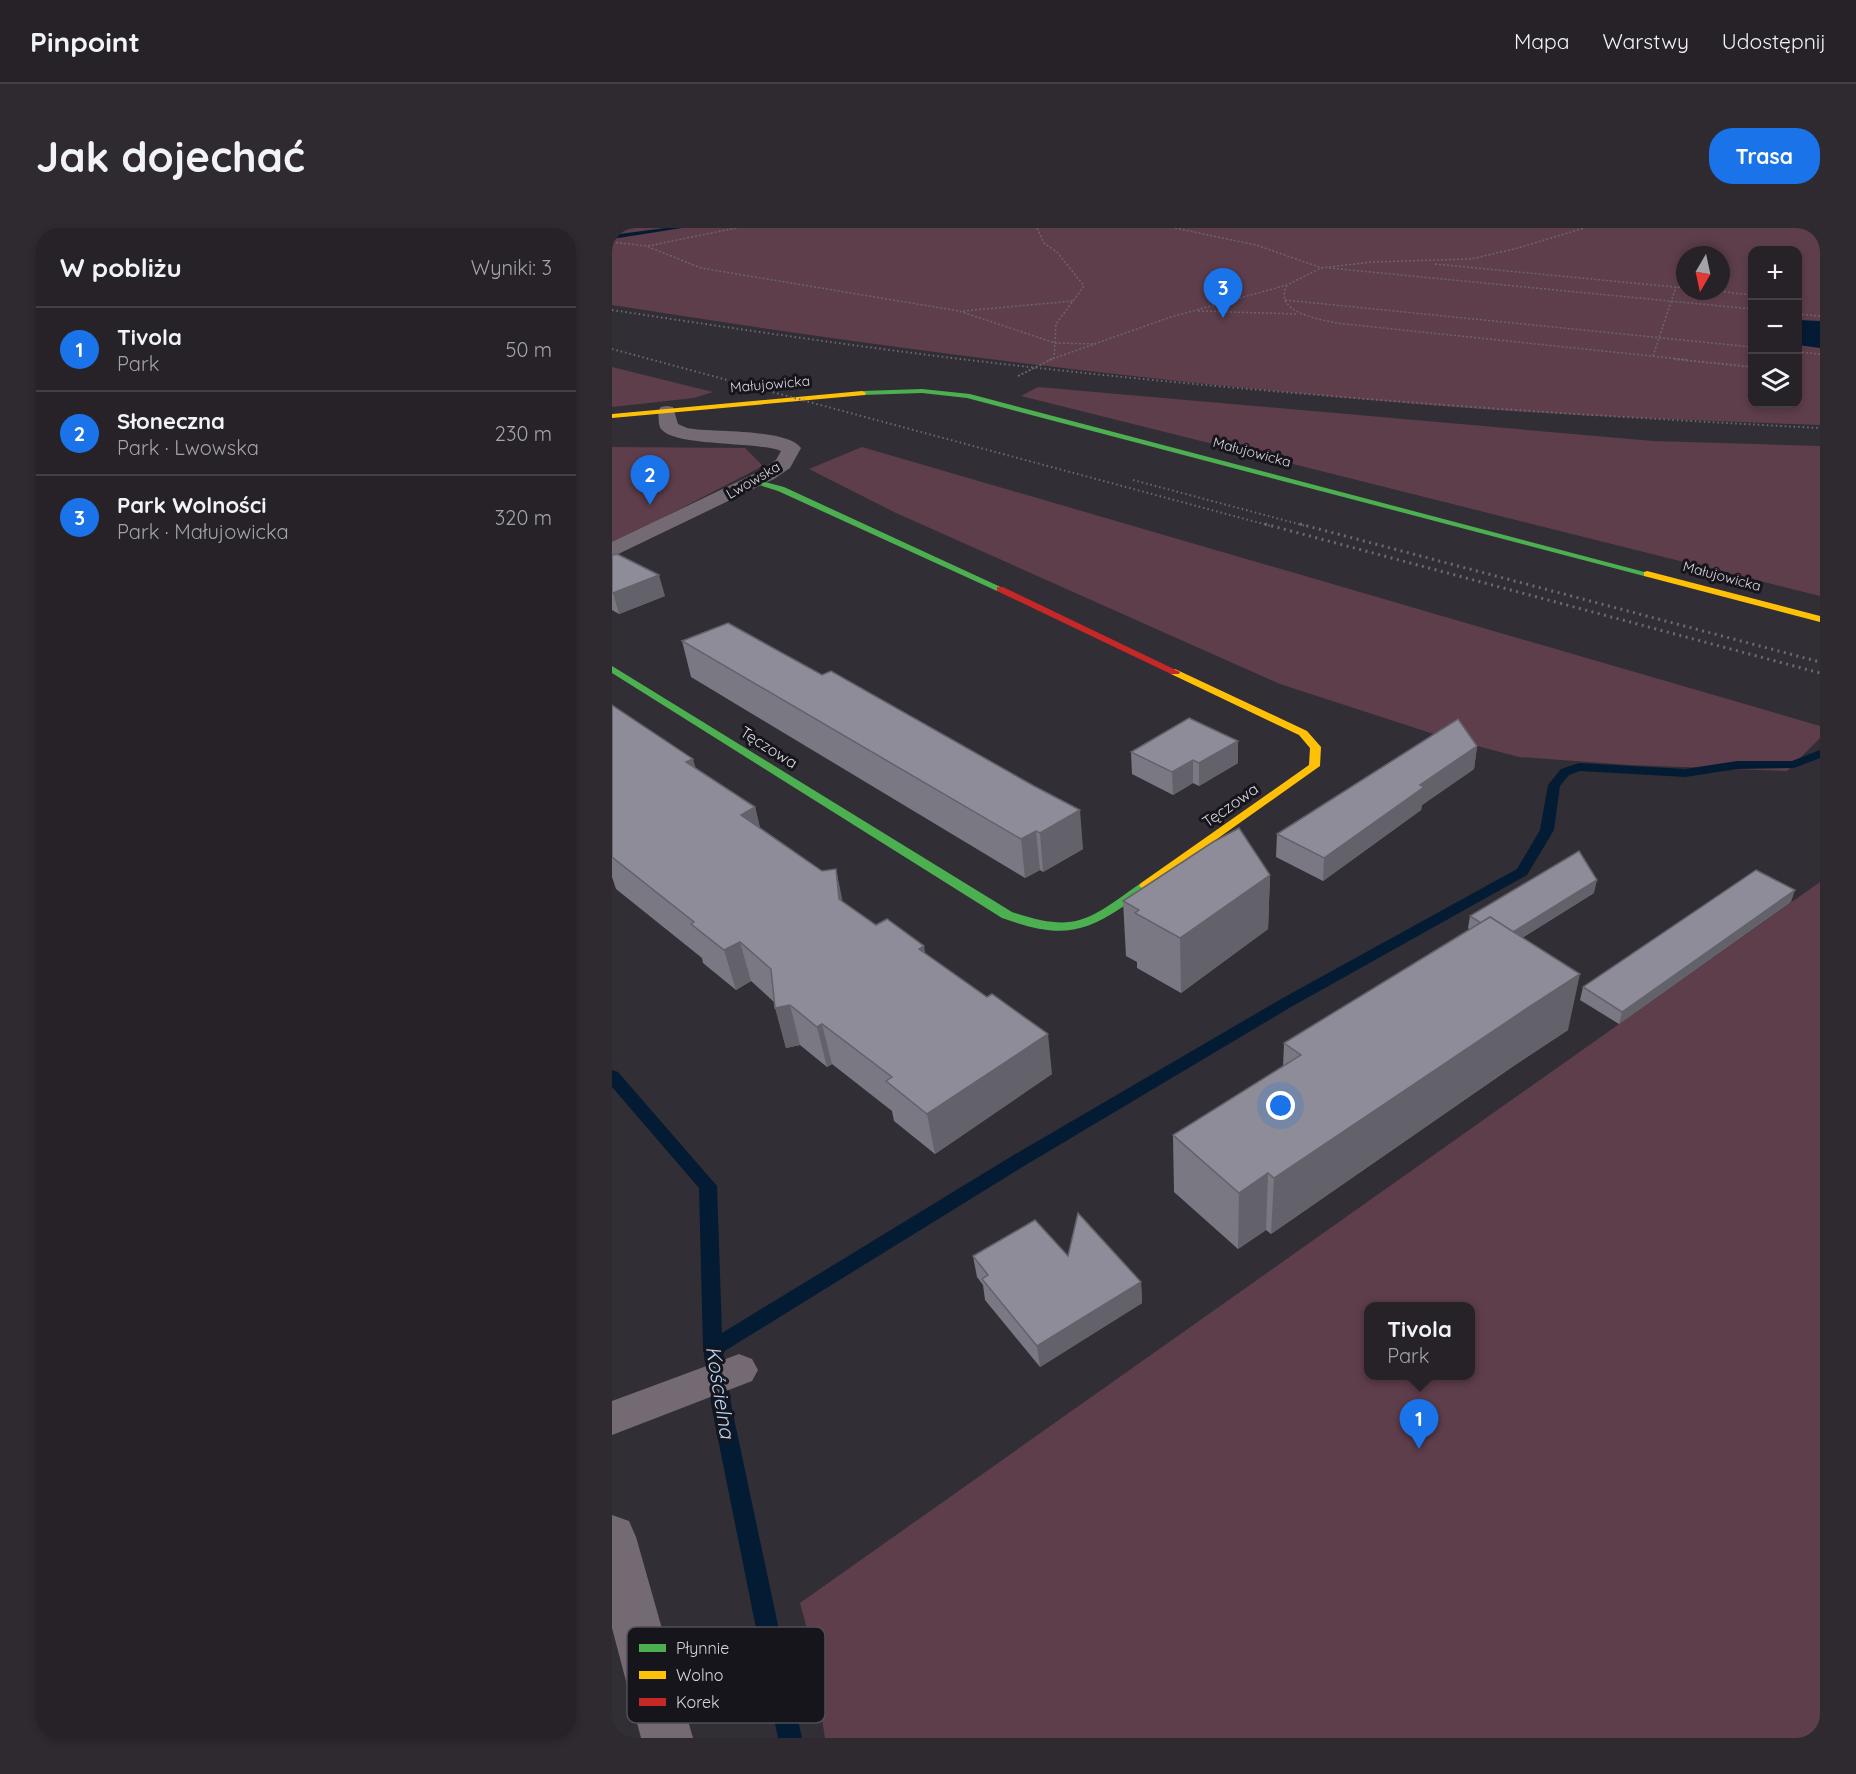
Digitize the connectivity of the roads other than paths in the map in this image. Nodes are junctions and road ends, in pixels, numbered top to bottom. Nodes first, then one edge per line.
1 (667, 411) junction
2 (612, 416) edge
3 (756, 482) junction
4 (612, 550) edge
5 (1820, 619) edge
6 (612, 669) edge
7 (739, 1370) dead end
8 (612, 1418) edge
9 (612, 1537) edge
10 (637, 1627) edge
11 (663, 1723) edge
12 (667, 1738) edge

1 - 2 street, Małujowicka
1 - 3 street, Lwowska
1 - 5 street, Małujowicka
3 - 4 street, Lwowska
3 - 6 street, Tęczowa
7 - 8 lane
9 - 10 street
11 - 12 street

